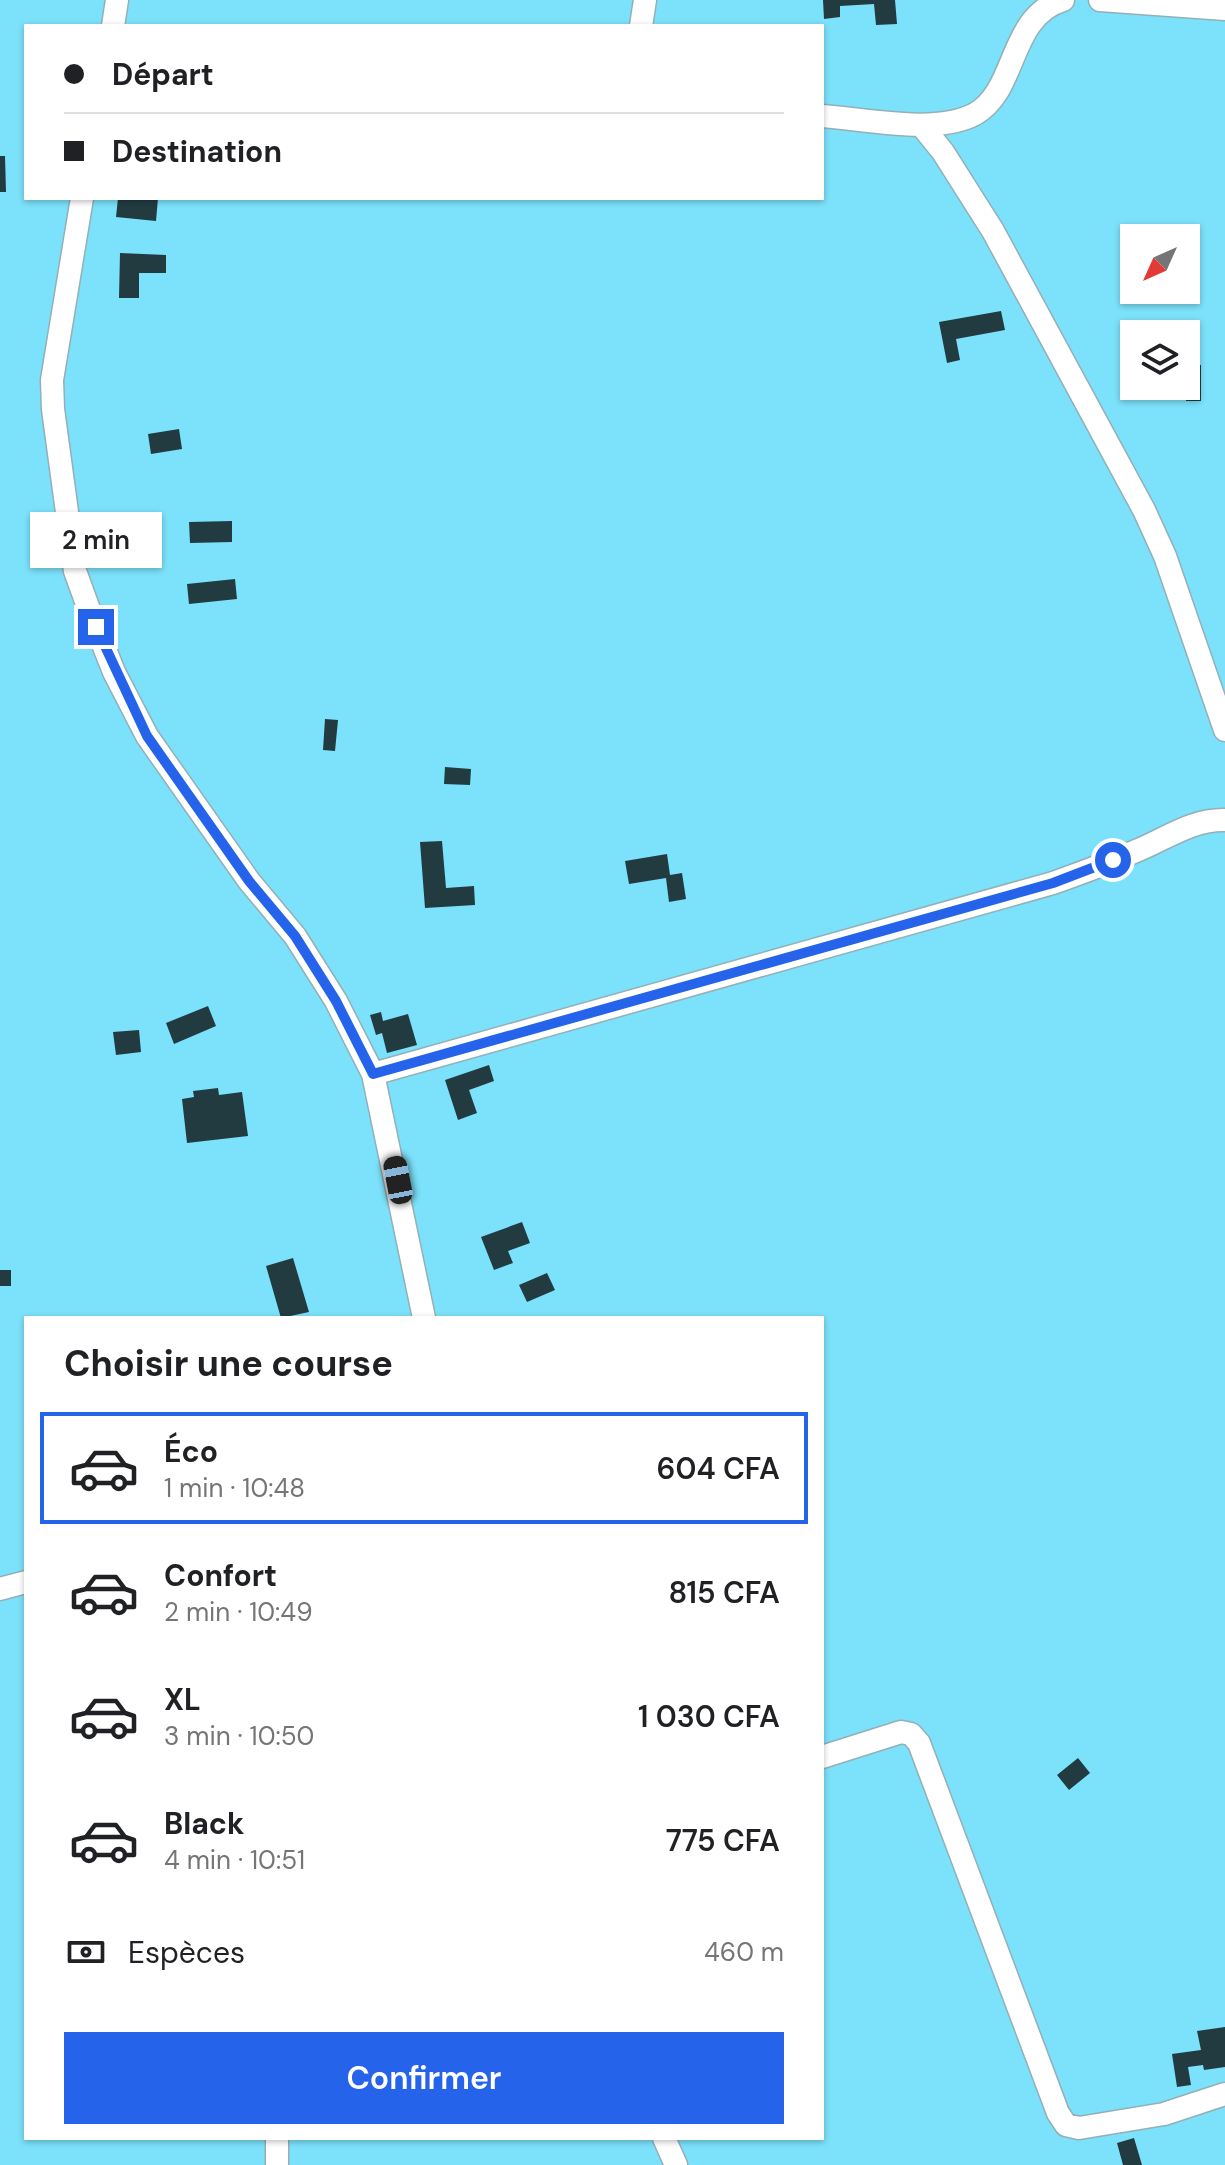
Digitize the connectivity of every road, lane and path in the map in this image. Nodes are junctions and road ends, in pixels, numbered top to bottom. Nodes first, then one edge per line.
1 (117, 0) edge
2 (645, 0) edge
3 (1063, 0) edge
4 (1100, 0) edge
5 (1225, 9) edge
6 (113, 24) edge
7 (641, 24) edge
8 (824, 116) edge
9 (922, 126) junction
10 (82, 200) edge
11 (1217, 682) edge
12 (1225, 730) edge
13 (1220, 815) edge
14 (373, 1074) junction
15 (424, 1316) edge
16 (24, 1583) edge
17 (0, 1589) edge
18 (824, 1756) edge
19 (1225, 2094) edge
20 (277, 2140) edge
21 (665, 2140) edge
22 (277, 2165) edge
23 (676, 2165) edge

1 - 6 street
2 - 7 street
3 - 9 street
4 - 5 street
8 - 9 street
9 - 11 street
10 - 14 street
11 - 12 street
13 - 14 street
14 - 15 street
16 - 17 street
18 - 19 street
20 - 22 street
21 - 23 street

